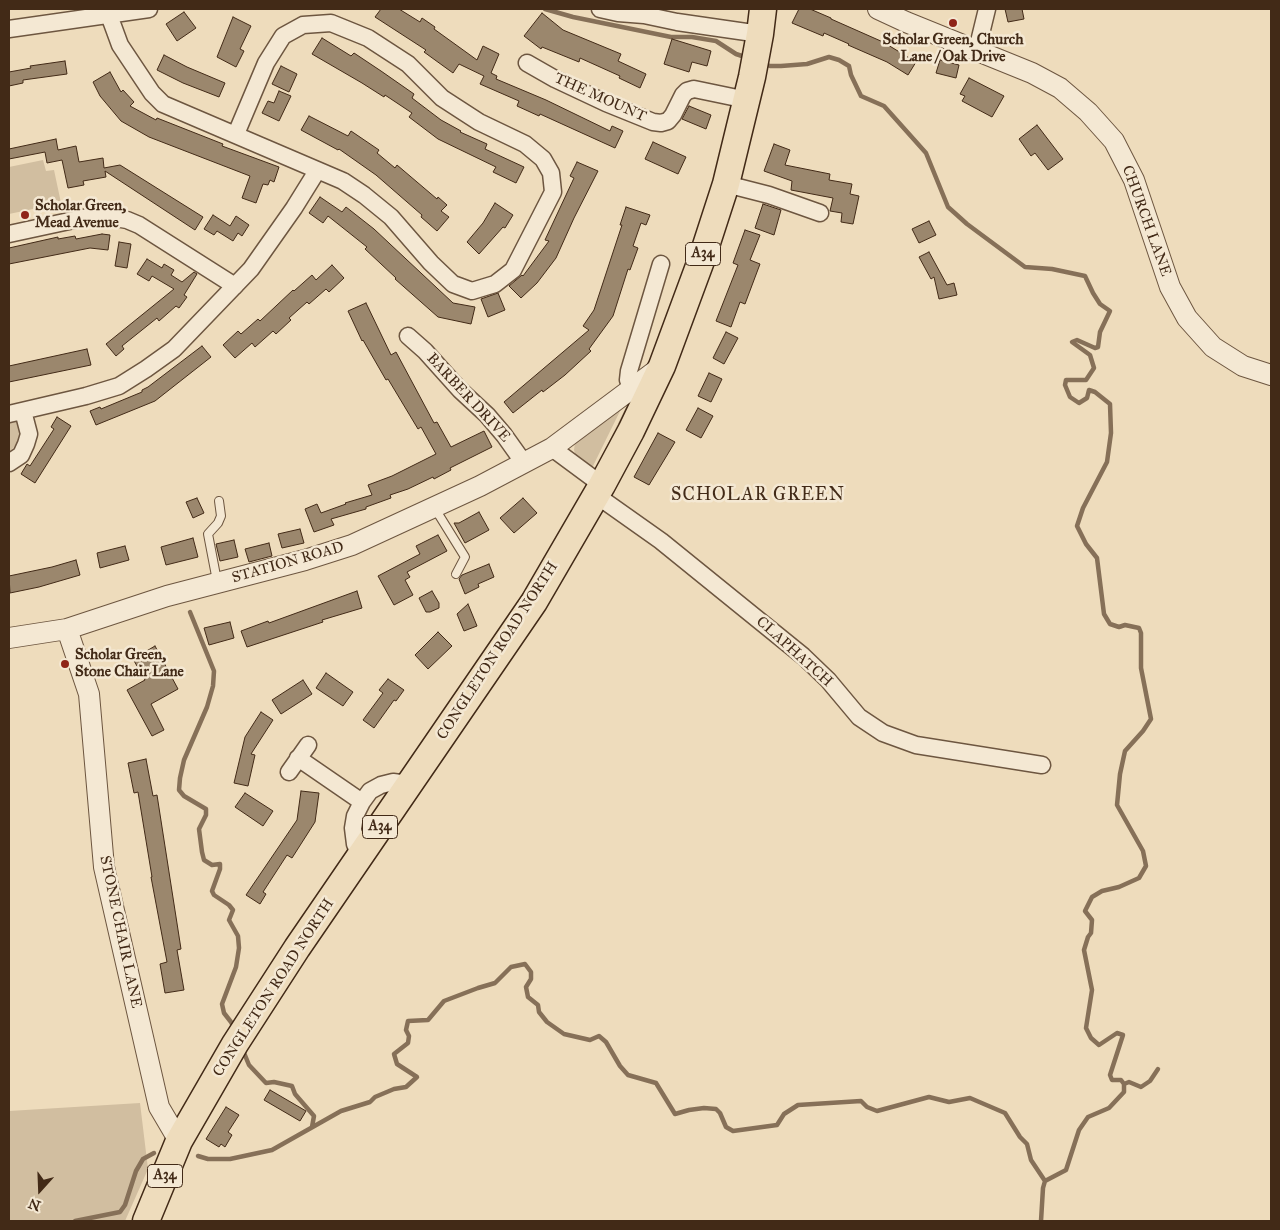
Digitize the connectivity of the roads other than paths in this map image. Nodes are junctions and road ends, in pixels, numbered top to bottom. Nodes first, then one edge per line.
1 (148, 9) edge
2 (600, 9) edge
3 (878, 9) edge
4 (987, 9) edge
5 (109, 15) junction
6 (761, 21) edge
7 (9, 29) edge
8 (976, 50) junction
9 (527, 63) dead end
10 (747, 100) junction
11 (236, 134) junction
12 (318, 170) junction
13 (726, 184) junction
14 (820, 213) dead end
15 (9, 234) edge
16 (662, 264) dead end
17 (235, 286) junction
18 (408, 336) dead end
19 (662, 366) junction
20 (1271, 375) edge
21 (632, 388) junction
22 (16, 412) edge
23 (552, 448) junction
24 (9, 463) edge
25 (524, 463) junction
26 (599, 490) junction
27 (219, 501) dead end
28 (434, 507) junction
29 (456, 574) dead end
30 (218, 583) junction
31 (67, 629) junction
32 (9, 638) edge
33 (308, 745) dead end
34 (1042, 765) dead end
35 (409, 784) junction
36 (362, 802) junction
37 (360, 856) junction
38 (180, 1141) junction
39 (146, 1221) edge

1 - 5 street
2 - 6 street
3 - 8 street, CHURCH LANE
4 - 8 street
5 - 7 street
5 - 11 street
6 - 10 highway, CONGLETON ROAD NORTH / A34
8 - 20 street, CHURCH LANE
9 - 10 street, THE MOUNT
10 - 13 highway, CONGLETON ROAD NORTH / A34
11 - 12 street
11 - 12 street
12 - 17 street
13 - 14 street
13 - 19 highway, CONGLETON ROAD NORTH / A34
15 - 17 street
16 - 21 street
17 - 22 street
18 - 25 street, BARBER DRIVE
19 - 21 street, STATION ROAD
19 - 26 highway, CONGLETON ROAD NORTH / A34
21 - 23 street, STATION ROAD
22 - 24 street
23 - 25 street, STATION ROAD
23 - 26 street
25 - 28 street, STATION ROAD
26 - 34 street, CLAPHATCH
26 - 35 highway, CONGLETON ROAD NORTH / A34
27 - 30 lane
28 - 29 lane
28 - 30 street, STATION ROAD
30 - 31 street, STATION ROAD
31 - 32 street, STATION ROAD
31 - 38 street, STONE CHAIR LANE
33 - 36 street
35 - 36 street
35 - 37 highway, CONGLETON ROAD NORTH / A34
36 - 37 street
37 - 38 highway, CONGLETON ROAD NORTH / A34
38 - 39 highway, CONGLETON ROAD NORTH / A34

